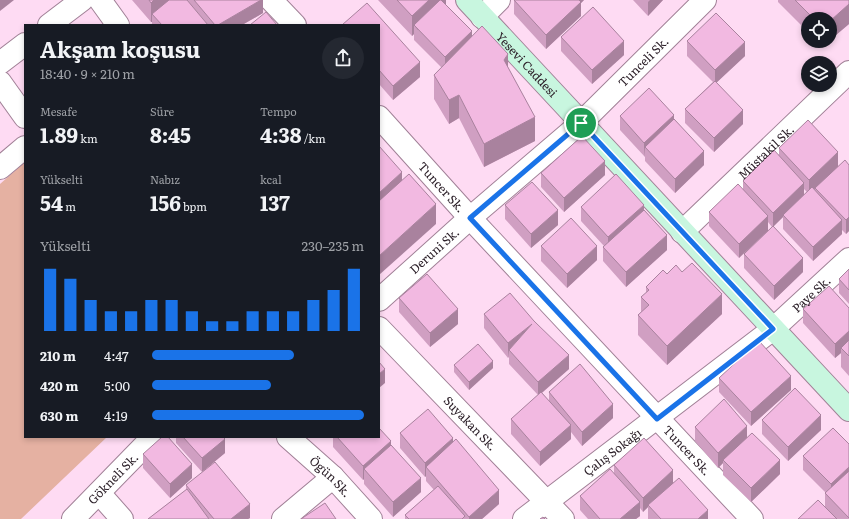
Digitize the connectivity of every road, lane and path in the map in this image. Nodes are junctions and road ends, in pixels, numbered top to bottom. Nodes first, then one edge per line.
1 (82, 0) edge
2 (100, 0) edge
3 (272, 0) edge
4 (467, 0) edge
5 (499, 0) edge
6 (705, 0) edge
7 (482, 17) junction
8 (50, 24) edge
9 (117, 24) edge
10 (294, 24) edge
11 (24, 45) edge
12 (0, 63) edge
13 (849, 72) edge
14 (0, 82) edge
15 (24, 117) edge
16 (380, 118) edge
17 (581, 123) junction
18 (24, 148) edge
19 (0, 168) edge
20 (470, 218) junction
21 (682, 232) junction
22 (849, 259) edge
23 (380, 299) edge
24 (380, 329) edge
25 (773, 329) junction
26 (849, 410) edge
27 (657, 419) junction
28 (152, 438) edge
29 (289, 438) edge
30 (332, 477) junction
31 (99, 493) junction
32 (546, 502) junction
33 (73, 519) edge
34 (122, 519) edge
35 (283, 519) edge
36 (371, 519) edge
37 (524, 519) edge
38 (563, 519) edge
39 (752, 519) edge

1 - 8 street
2 - 9 street
3 - 10 street
4 - 7 street, Yesevi Caddesi
5 - 7 street
6 - 17 street, Tunceli Sk.
7 - 17 street, Yesevi Caddesi
11 - 12 street
13 - 21 street, Müstakil Sk.
14 - 15 street
16 - 20 street, Tuncer Sk.
17 - 20 street, Deruni Sk.
17 - 21 street, Yesevi Caddesi
18 - 19 street
20 - 23 street, Deruni Sk.
20 - 27 street, Tuncer Sk.
21 - 25 street, Yesevi Caddesi
22 - 25 street, Paye Sk.
24 - 32 street, Suyakan Sk.
25 - 26 street, Yesevi Caddesi
25 - 27 street, Çalış Sokağı
27 - 32 street, Çalış Sokağı
27 - 39 street, Tuncer Sk.
28 - 31 street, Gökneli Sk.
29 - 30 street, Ögün Sk.
30 - 35 street
30 - 36 street, Ögün Sk.
31 - 33 street, Gökneli Sk.
31 - 34 street
32 - 37 street, Çalış Sokağı
32 - 38 street, Suyakan Sk.

